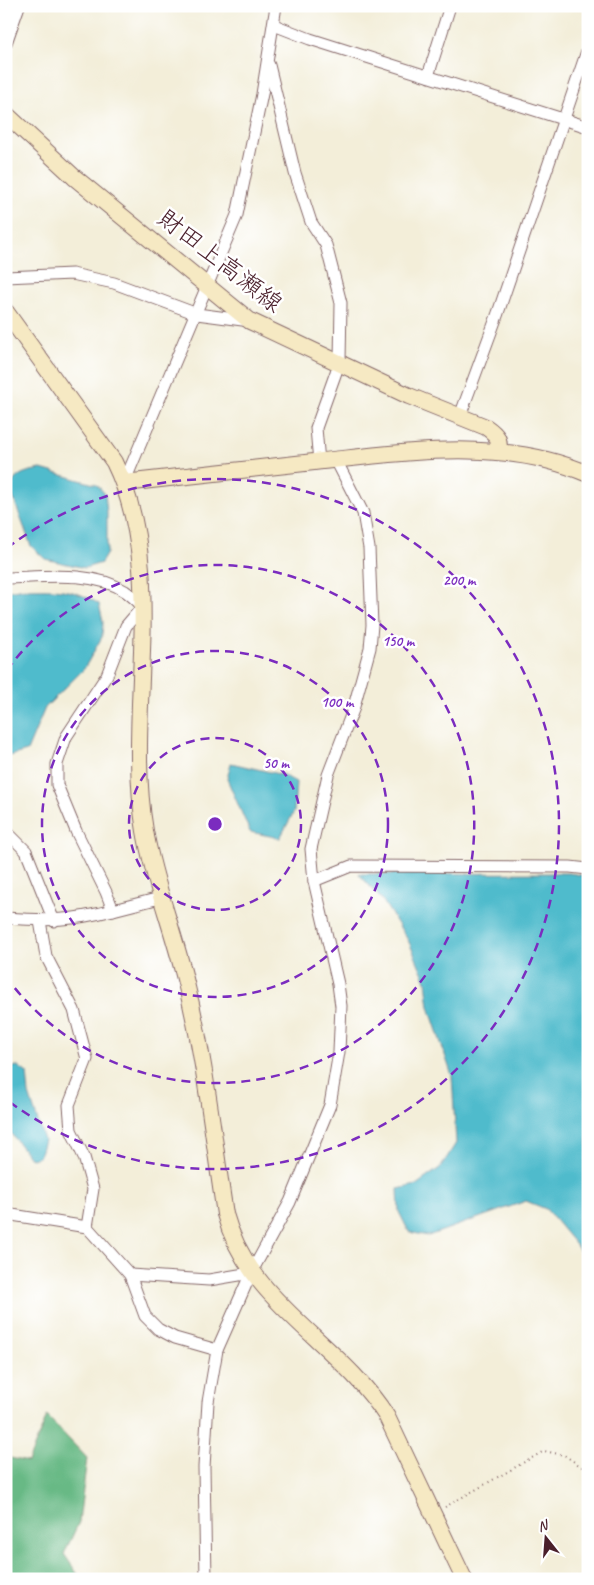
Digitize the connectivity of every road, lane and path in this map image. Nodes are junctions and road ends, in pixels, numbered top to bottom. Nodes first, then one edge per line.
1 (20, 6) edge
2 (276, 6) edge
3 (450, 6) edge
4 (274, 25) junction
5 (6, 43) edge
6 (588, 48) edge
7 (268, 58) junction
8 (428, 76) junction
9 (6, 114) edge
10 (564, 120) junction
11 (588, 127) edge
12 (6, 277) edge
13 (208, 286) junction
14 (6, 312) edge
15 (196, 314) junction
16 (250, 321) junction
17 (340, 361) junction
18 (460, 416) junction
19 (498, 452) junction
20 (336, 460) junction
21 (319, 462) junction
22 (588, 474) edge
23 (124, 483) junction
24 (6, 578) edge
25 (143, 606) junction
26 (6, 830) edge
27 (588, 868) edge
28 (314, 881) junction
29 (160, 898) junction
30 (113, 910) junction
31 (6, 918) edge
32 (40, 921) junction
33 (54, 921) junction
34 (6, 1214) edge
35 (87, 1227) junction
36 (251, 1273) junction
37 (130, 1275) junction
38 (218, 1350) junction
39 (588, 1471) edge
40 (434, 1513) junction
41 (206, 1579) edge
42 (464, 1579) edge

1 - 5 street
2 - 4 street
3 - 8 street
4 - 7 street
4 - 8 street
6 - 10 street
7 - 13 street
7 - 17 street
8 - 10 street
9 - 13 street, 財田上高瀬線
10 - 11 street
10 - 18 street
12 - 15 street
13 - 15 street
13 - 16 street, 財田上高瀬線
14 - 23 street
15 - 16 street
15 - 23 street
16 - 17 street, 財田上高瀬線
17 - 18 street, 財田上高瀬線
17 - 21 street
18 - 19 street, 財田上高瀬線
19 - 20 street
19 - 22 street
20 - 21 street
20 - 28 street
21 - 23 street
23 - 25 street
24 - 25 street
25 - 29 street
25 - 30 street
26 - 33 street
27 - 28 street
28 - 36 street
29 - 30 street
29 - 36 street
30 - 33 street
31 - 32 street
32 - 33 street
32 - 35 street
34 - 35 street
35 - 37 street
36 - 37 street
36 - 38 street
36 - 40 street
37 - 38 street
38 - 41 street
39 - 40 path
40 - 42 street

